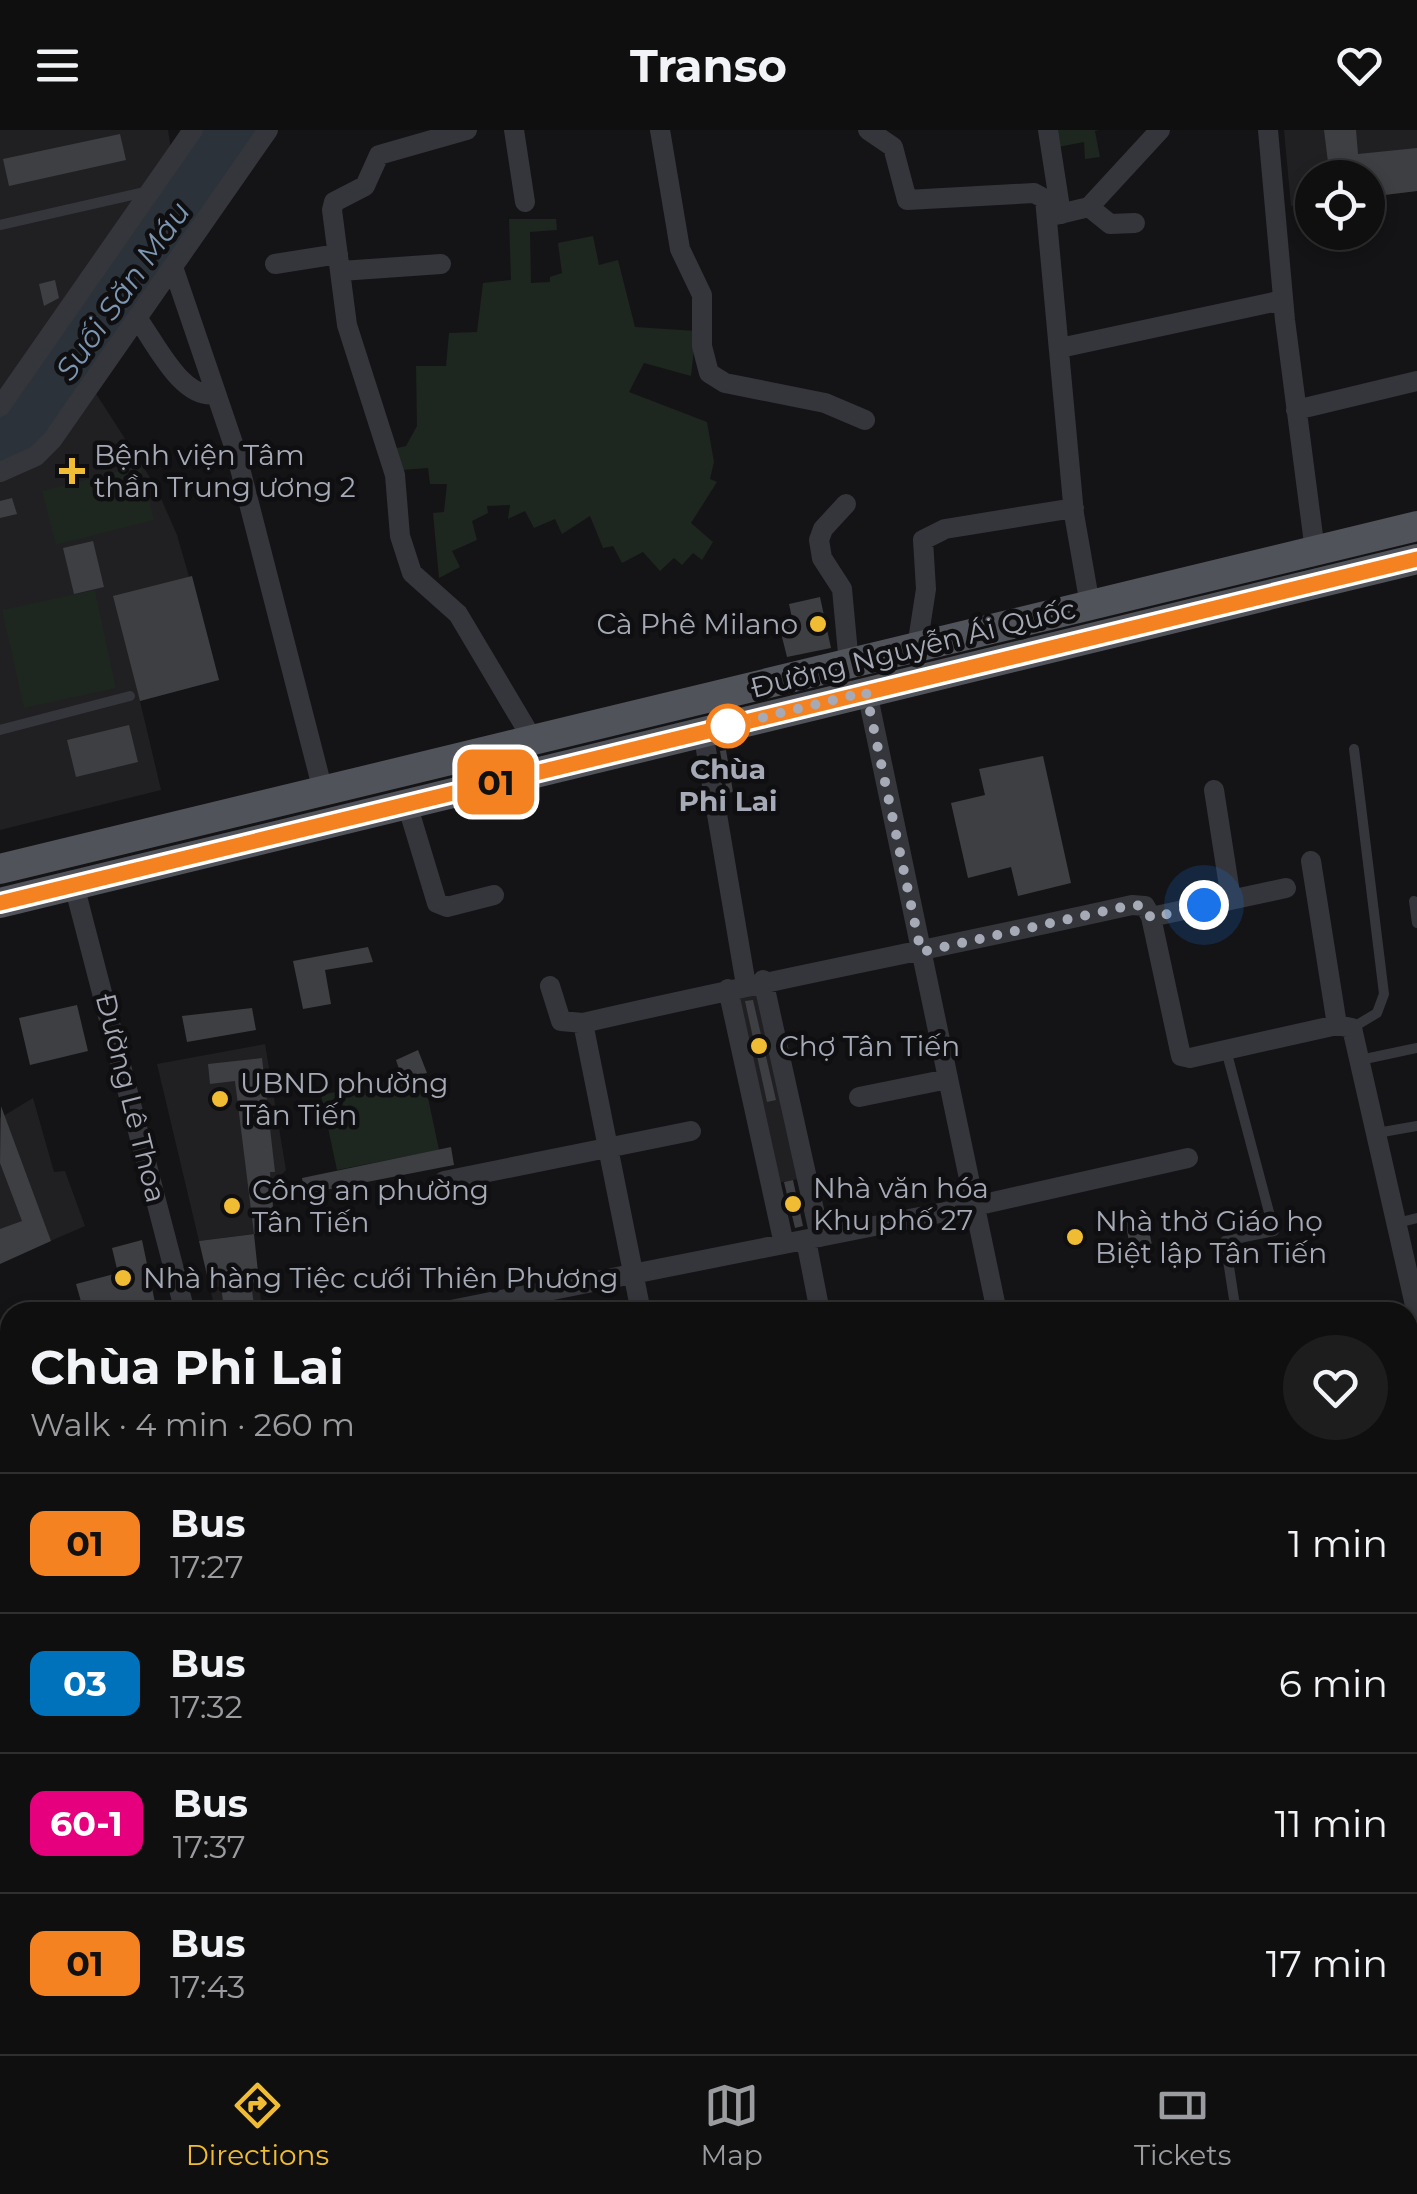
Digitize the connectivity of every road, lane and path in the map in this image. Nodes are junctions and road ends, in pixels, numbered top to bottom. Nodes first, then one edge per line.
1 (193, 130) edge
2 (268, 130) edge
3 (467, 130) edge
4 (514, 130) edge
5 (660, 130) edge
6 (868, 130) edge
7 (1048, 130) edge
8 (1160, 130) edge
9 (1268, 130) edge
10 (152, 190) junction
11 (525, 202) dead end
12 (1089, 207) junction
13 (1054, 216) junction
14 (1135, 223) dead end
15 (0, 225) edge
16 (339, 263) junction
17 (275, 264) dead end
18 (441, 264) dead end
19 (173, 266) junction
20 (1283, 300) junction
21 (137, 318) junction
22 (1060, 348) junction
23 (1417, 381) edge
24 (216, 394) junction
25 (0, 406) edge
26 (1296, 410) junction
27 (865, 420) dead end
28 (0, 472) edge
29 (846, 504) dead end
30 (1074, 508) junction
31 (1417, 526) edge
32 (1315, 551) junction
33 (1417, 559) edge
34 (1090, 606) junction
35 (917, 648) junction
36 (850, 664) junction
37 (866, 692) junction
38 (130, 696) dead end
39 (0, 730) edge
40 (703, 732) junction
41 (533, 740) junction
42 (1354, 749) dead end
43 (1214, 790) dead end
44 (323, 791) junction
45 (407, 804) junction
46 (66, 854) junction
47 (1311, 861) dead end
48 (0, 870) edge
49 (74, 885) junction
50 (1286, 888) dead end
51 (494, 895) dead end
52 (1231, 899) junction
53 (1414, 901) dead end
54 (0, 903) edge
55 (1151, 918) junction
56 (1417, 923) edge
57 (921, 952) junction
58 (746, 985) junction
59 (550, 986) dead end
60 (583, 1023) junction
61 (1344, 1026) junction
62 (1417, 1048) edge
63 (1226, 1050) junction
64 (1359, 1060) junction
65 (948, 1079) junction
66 (860, 1097) dead end
67 (1417, 1126) edge
68 (691, 1131) dead end
69 (1376, 1133) junction
70 (608, 1148) junction
71 (1188, 1158) dead end
72 (444, 1181) dead end
73 (974, 1206) junction
74 (1407, 1221) edge
75 (804, 1240) junction
76 (632, 1276) junction
77 (182, 1302) edge
78 (507, 1302) edge
79 (638, 1302) edge
80 (818, 1302) edge
81 (994, 1302) edge
82 (1234, 1302) edge
83 (1416, 1302) edge

1 - 10 street
2 - 19 street
3 - 16 street
4 - 11 street
5 - 27 street
6 - 13 street
7 - 13 street
8 - 12 street
9 - 20 street
10 - 15 lane
10 - 25 street
12 - 13 street
12 - 14 street
13 - 22 street
16 - 17 street
16 - 18 street
16 - 41 street
19 - 21 street
19 - 24 street
20 - 22 street
20 - 26 street
21 - 24 street
21 - 28 street
22 - 30 street
23 - 26 street
24 - 44 street
26 - 32 street
29 - 36 street
30 - 34 street
30 - 35 street
31 - 32 main road, Đường Nguyễn Ái Quốc
32 - 34 main road, Đường Nguyễn Ái Quốc
33 - 37 main road, Đường Nguyễn Ái Quốc
34 - 35 main road, Đường Nguyễn Ái Quốc
35 - 36 main road, Đường Nguyễn Ái Quốc
36 - 41 main road, Đường Nguyễn Ái Quốc
37 - 40 main road, Đường Nguyễn Ái Quốc
37 - 57 street
38 - 39 lane
40 - 45 main road, Đường Nguyễn Ái Quốc
40 - 58 street
41 - 44 main road, Đường Nguyễn Ái Quốc
42 - 61 lane
43 - 52 street
44 - 46 main road, Đường Nguyễn Ái Quốc
45 - 49 main road, Đường Nguyễn Ái Quốc
45 - 51 street
46 - 48 main road, Đường Nguyễn Ái Quốc
46 - 49 main road
47 - 61 street
49 - 54 main road, Đường Nguyễn Ái Quốc
49 - 77 street, Đường Lê Thoa
50 - 52 street
52 - 55 street
53 - 56 lane
55 - 57 street
55 - 63 street
57 - 58 street
57 - 65 street
58 - 60 street
58 - 75 street
58 - 75 street
59 - 60 street
60 - 70 street
61 - 63 street
61 - 64 street
62 - 64 lane
63 - 82 lane
64 - 69 street
65 - 66 street
65 - 73 street
67 - 69 lane
68 - 70 street
69 - 74 street
70 - 72 street
70 - 76 street
71 - 73 street
73 - 75 street
73 - 81 street
74 - 83 street
75 - 76 street
75 - 80 street
76 - 78 street
76 - 79 street

